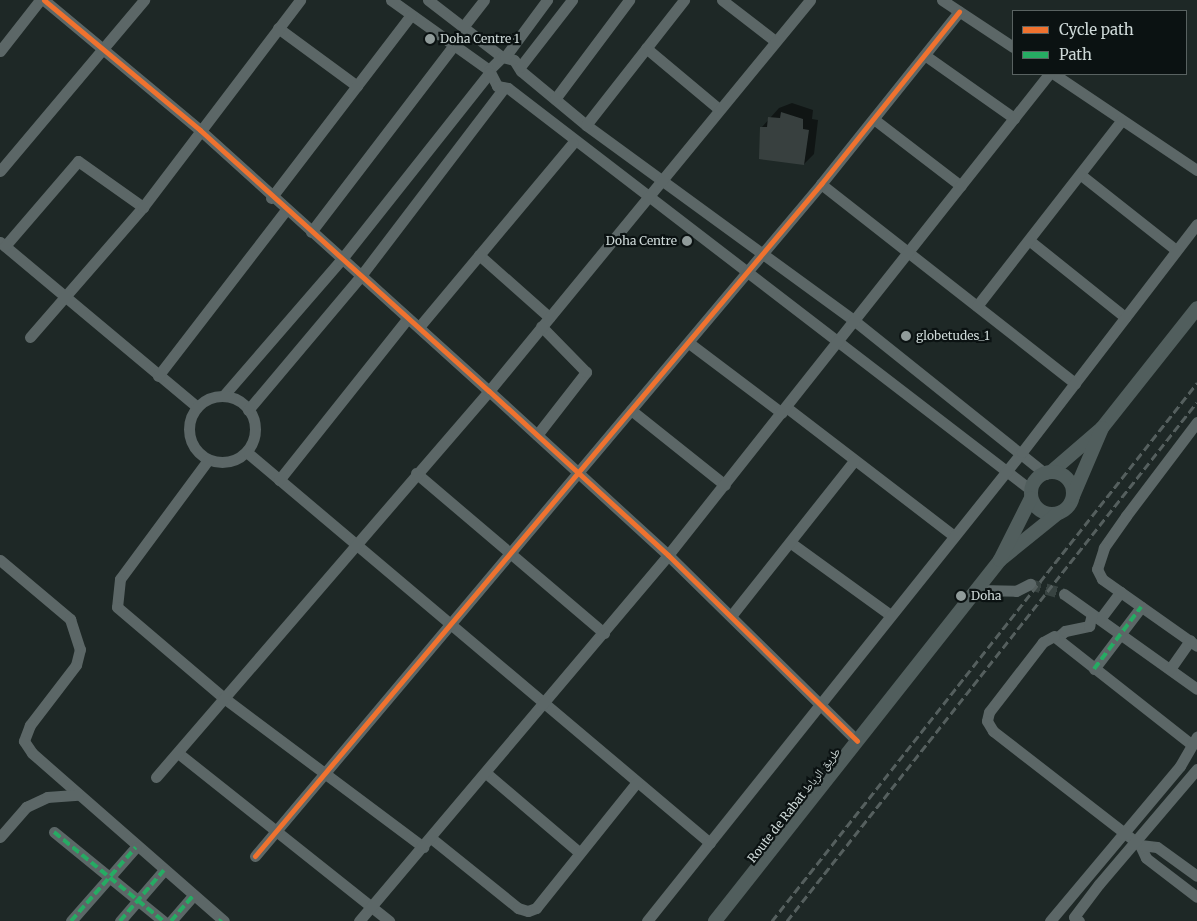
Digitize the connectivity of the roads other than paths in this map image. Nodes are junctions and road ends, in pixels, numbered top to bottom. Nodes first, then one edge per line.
1 (42, 0) edge
2 (144, 0) edge
3 (300, 0) edge
4 (391, 0) edge
5 (428, 0) edge
6 (484, 0) edge
7 (547, 0) edge
8 (572, 0) edge
9 (629, 0) edge
10 (684, 0) edge
11 (722, 0) edge
12 (810, 0) edge
13 (942, 0) edge
14 (959, 12) junction
15 (411, 15) junction
16 (463, 27) junction
17 (278, 28) junction
18 (775, 42) junction
19 (453, 46) junction
20 (1012, 46) edge
21 (106, 48) junction
22 (646, 48) junction
23 (0, 51) edge
24 (926, 56) junction
25 (504, 57) junction
26 (520, 69) junction
27 (489, 72) junction
28 (1048, 75) edge
29 (1055, 75) edge
30 (357, 86) junction
31 (506, 88) junction
32 (555, 99) junction
33 (720, 109) junction
34 (1014, 118) junction
35 (875, 120) junction
36 (1122, 121) junction
37 (586, 125) junction
38 (200, 130) junction
39 (573, 142) junction
40 (1197, 170) edge
41 (0, 171) edge
42 (1081, 175) junction
43 (660, 182) junction
44 (821, 184) junction
45 (961, 186) junction
46 (272, 198) junction
47 (647, 198) junction
48 (142, 207) junction
49 (286, 210) junction
50 (1197, 224) edge
51 (310, 232) junction
52 (1030, 241) junction
53 (2, 244) edge
54 (1176, 250) junction
55 (910, 253) junction
56 (479, 255) junction
57 (762, 255) junction
58 (341, 260) junction
59 (748, 272) junction
60 (360, 277) junction
61 (63, 298) junction
62 (977, 306) junction
63 (1197, 308) edge
64 (549, 317) junction
65 (1125, 317) junction
66 (408, 318) junction
67 (856, 322) junction
68 (541, 326) junction
69 (419, 327) junction
70 (30, 337) dead end
71 (842, 341) junction
72 (689, 343) junction
73 (158, 376) junction
74 (1074, 383) junction
75 (489, 390) junction
76 (224, 395) junction
77 (194, 405) junction
78 (248, 410) junction
79 (631, 410) junction
80 (784, 410) junction
81 (1197, 422) edge
82 (1102, 428) junction
83 (537, 435) junction
84 (1022, 452) junction
85 (249, 454) junction
86 (208, 460) junction
87 (854, 461) junction
88 (1006, 472) junction
89 (416, 473) junction
90 (578, 473) junction
91 (1049, 473) junction
92 (279, 480) junction
93 (725, 485) junction
94 (1031, 494) junction
95 (1073, 496) junction
96 (1057, 514) junction
97 (954, 536) junction
98 (354, 543) junction
99 (791, 543) junction
100 (509, 551) junction
101 (668, 555) junction
102 (0, 560) edge
103 (1000, 560) junction
104 (1030, 584) tunnel mouth
105 (977, 590) junction
106 (1120, 592) junction
107 (1064, 594) tunnel mouth
108 (1141, 606) junction
109 (889, 614) junction
110 (731, 616) junction
111 (1096, 617) junction
112 (451, 625) junction
113 (604, 633) junction
114 (1120, 635) junction
115 (1058, 637) junction
116 (1193, 643) edge
117 (1094, 668) junction
118 (1170, 669) junction
119 (1197, 689) edge
120 (224, 698) junction
121 (818, 702) junction
122 (544, 704) junction
123 (1194, 740) edge
124 (858, 741) junction
125 (178, 753) junction
126 (1197, 769) edge
127 (486, 773) junction
128 (324, 775) junction
129 (156, 777) dead end
130 (637, 782) junction
131 (78, 795) junction
132 (54, 832) dead end
133 (277, 832) junction
134 (0, 837) edge
135 (1132, 839) junction
136 (427, 842) junction
137 (710, 843) junction
138 (136, 846) junction
139 (580, 853) junction
140 (255, 856) dead end
141 (164, 870) junction
142 (1197, 876) edge
143 (109, 877) junction
144 (194, 896) junction
145 (1197, 898) edge
146 (137, 900) junction
147 (372, 907) junction
148 (222, 920) edge
149 (1075, 920) edge
150 (71, 921) edge
151 (120, 921) edge
152 (163, 921) edge
153 (172, 921) edge
154 (359, 921) edge
155 (389, 921) edge
156 (646, 921) edge
157 (715, 921) edge
158 (1050, 921) edge

1 - 21 street
1 - 23 street
2 - 21 street
3 - 17 street
4 - 15 street
5 - 16 street
6 - 16 street
7 - 25 street
8 - 26 street
9 - 32 street
10 - 22 street
11 - 18 street
12 - 18 street
13 - 14 street
14 - 20 street
14 - 24 street
15 - 19 street
15 - 30 street
16 - 25 street
17 - 30 street
17 - 38 street
18 - 33 street
19 - 27 street
19 - 51 street
21 - 38 street
21 - 41 street
22 - 33 street
22 - 37 street
24 - 34 street
24 - 35 street
25 - 26 street
25 - 27 street
26 - 31 street
26 - 32 street
27 - 31 street
27 - 58 street
28 - 34 street
29 - 36 street
30 - 46 street
31 - 39 street
31 - 60 street
32 - 37 street
33 - 43 street
34 - 45 street
35 - 44 street
35 - 45 street
36 - 40 street
36 - 42 street
37 - 43 street
38 - 46 street
38 - 48 street
39 - 47 street
39 - 56 street
42 - 52 street
42 - 54 street
43 - 47 street
43 - 57 street
44 - 55 street
44 - 57 street
45 - 55 street
46 - 49 street
47 - 59 street
47 - 64 street
48 - 53 street
48 - 61 street
49 - 51 street
49 - 73 street
50 - 54 street
51 - 58 street
52 - 62 street
52 - 65 street
53 - 61 street
54 - 65 street
55 - 62 street
55 - 67 street
56 - 64 street
56 - 69 street
57 - 59 street
57 - 67 street
58 - 60 street
58 - 76 street
59 - 71 street
59 - 72 street
60 - 66 street
60 - 78 street
61 - 70 street
61 - 73 street
62 - 74 street
63 - 82 main road
64 - 68 street
65 - 74 street
66 - 69 street
66 - 92 street
67 - 71 street
67 - 84 street
68 - 75 street
68 - 83 street
69 - 75 street
71 - 80 street
71 - 88 street
72 - 79 street
72 - 80 street
73 - 77 street
74 - 84 street
75 - 83 street
75 - 89 street
76 - 77 street
76 - 78 street
77 - 86 street
78 - 85 street
79 - 90 street
79 - 93 street
80 - 87 street
80 - 93 street
81 - 106 street
82 - 91 main road
82 - 95 main road
83 - 90 street
84 - 88 street
84 - 91 street
85 - 86 street
85 - 92 street
86 - 120 street
87 - 97 street
87 - 99 street
88 - 94 street
88 - 97 street
89 - 98 street
89 - 100 street
90 - 100 street
90 - 101 street
91 - 94 main road
91 - 95 main road
92 - 98 street
93 - 101 street
94 - 96 main road
94 - 103 main road, Route de Rabat طريق الرباط
95 - 96 main road
96 - 103 main road, Route de Rabat طريق الرباط
97 - 109 street
98 - 112 street
98 - 120 street
99 - 109 street
99 - 110 street
100 - 112 street
100 - 113 street
101 - 110 street
101 - 113 street
102 - 131 street
103 - 105 main road, Route de Rabat طريق الرباط
104 - 105 street
105 - 124 main road, Route de Rabat طريق الرباط
106 - 108 street
106 - 111 street
107 - 111 street
108 - 114 street
108 - 116 street
109 - 121 street
110 - 121 street
111 - 114 street
111 - 115 street
112 - 122 street
112 - 128 street
113 - 122 street
114 - 117 street
114 - 118 street
115 - 117 street
115 - 135 street
116 - 118 street
117 - 123 street
118 - 119 street
120 - 125 street
120 - 128 street
121 - 124 street
121 - 137 street
122 - 127 street
122 - 130 street
123 - 135 street
124 - 157 main road, Route de Rabat طريق الرباط
125 - 129 street
125 - 133 street
126 - 135 street
127 - 136 street
127 - 139 street
128 - 133 street
128 - 136 street
130 - 137 street
130 - 139 street
131 - 134 street
131 - 138 street
132 - 143 street
133 - 140 street
133 - 147 street
135 - 142 street
135 - 145 street
135 - 149 street
135 - 158 street
136 - 139 street
136 - 147 street
137 - 156 street
138 - 141 street
138 - 143 street
141 - 144 street
141 - 146 street
143 - 146 street
143 - 150 street
144 - 148 street
144 - 153 street
146 - 151 street
146 - 152 street
147 - 154 street
147 - 155 street

